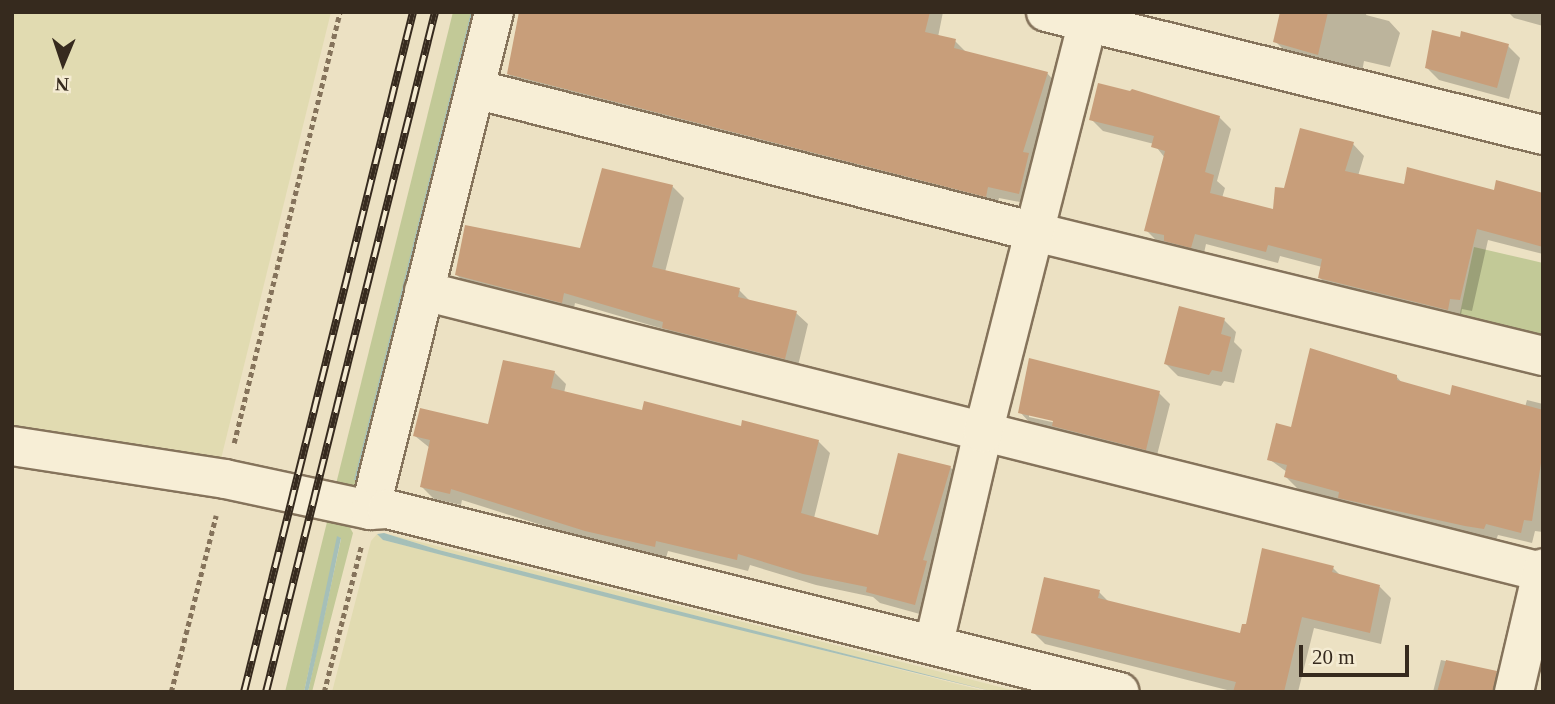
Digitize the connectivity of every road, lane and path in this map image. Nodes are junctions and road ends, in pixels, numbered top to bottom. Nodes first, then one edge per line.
1 (340, 12) edge
2 (495, 12) edge
3 (1046, 12) edge
4 (1088, 18) edge
5 (475, 89) junction
6 (1543, 135) edge
7 (1035, 232) junction
8 (424, 291) junction
9 (1543, 356) edge
10 (982, 432) junction
11 (12, 446) edge
12 (225, 479) junction
13 (370, 510) junction
14 (1542, 570) edge
15 (934, 643) junction
16 (171, 692) edge
17 (324, 692) edge
18 (1120, 692) edge
19 (1514, 692) edge

1 - 12 path
2 - 5 street
3 - 4 street
4 - 6 street
4 - 7 street
5 - 7 street
5 - 8 street
7 - 9 street
7 - 10 street
8 - 10 street
8 - 13 street
10 - 14 street
10 - 15 street
11 - 12 street
12 - 13 street
12 - 16 path
13 - 15 street
13 - 17 path
14 - 19 street
15 - 18 street

